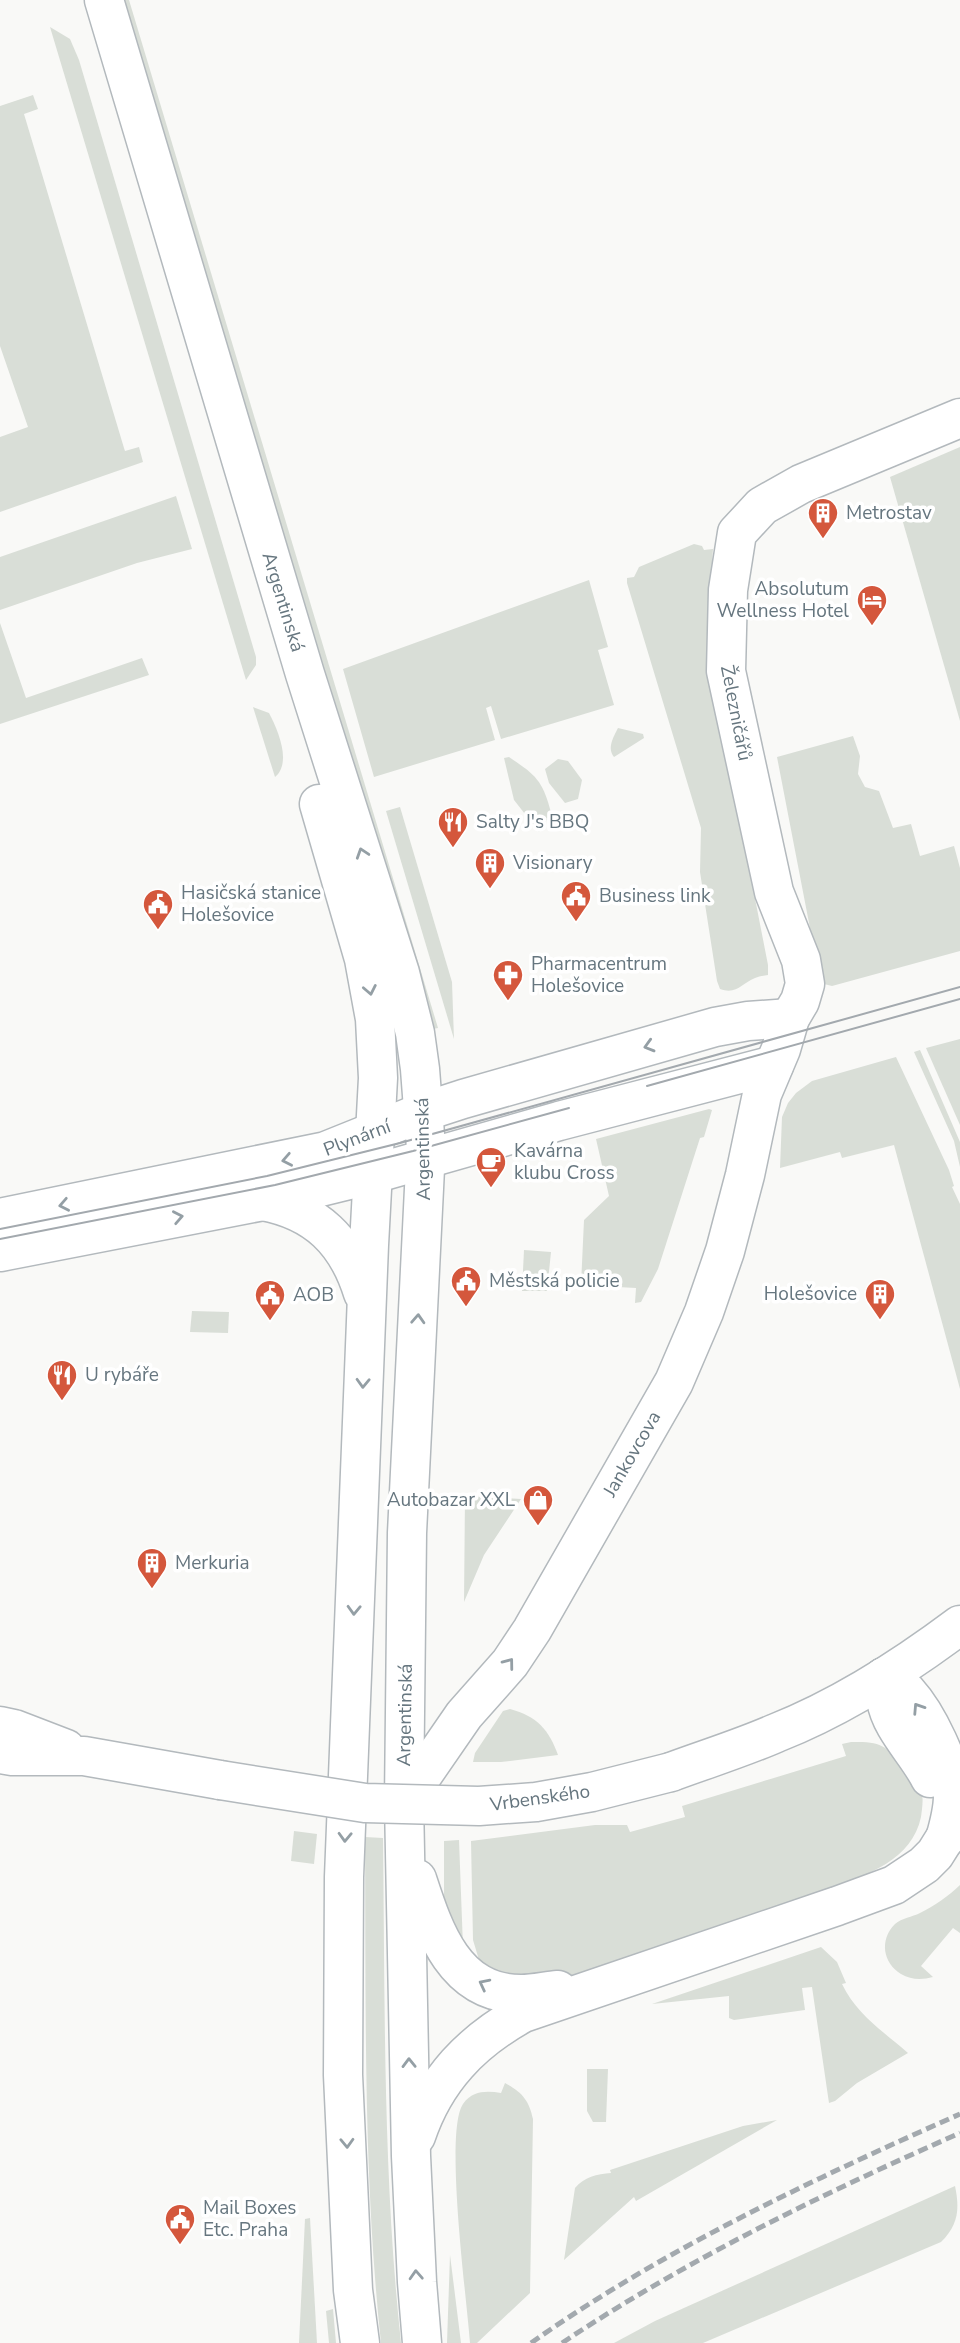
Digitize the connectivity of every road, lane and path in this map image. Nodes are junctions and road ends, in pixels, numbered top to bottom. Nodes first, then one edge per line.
1 (80, 0) edge
2 (104, 0) edge
3 (960, 418) edge
4 (790, 1018) junction
5 (774, 1065) junction
6 (423, 1112) junction
7 (375, 1131) junction
8 (426, 1159) junction
9 (373, 1174) junction
10 (263, 1201) junction
11 (0, 1218) edge
12 (0, 1252) edge
13 (366, 1315) junction
14 (960, 1625) edge
15 (884, 1677) junction
16 (0, 1726) edge
17 (0, 1754) edge
18 (84, 1756) junction
19 (404, 1802) junction
20 (952, 1827) edge
21 (405, 1844) junction
22 (599, 1986) junction
23 (411, 2156) junction
24 (360, 2343) edge
25 (422, 2343) edge

1 -> 7 main road, Argentinská
6 -> 2 main road, Argentinská
3 - 4 main road, Železničářů
4 - 5 main road, Jankovcova
4 -> 6 main road, Plynární
5 - 8 main road, Plynární
19 -> 5 main road, Jankovcova
6 - 7 main road, Plynární
6 - 8 main road, Argentinská
7 - 9 main road, Argentinská
7 -> 11 main road, Plynární
8 - 9 main road, Plynární
19 -> 8 main road, Argentinská
9 - 10 main road, Plynární
9 - 13 main road, Argentinská
12 -> 10 main road, Plynární
10 - 13 main road
13 -> 24 main road, Argentinská
14 - 15 main road, Vrbenského
15 - 18 main road, Vrbenského, bridge
15 - 20 main road
16 - 18 main road, Vrbenského
17 - 18 main road, Vrbenského
19 - 21 main road, Argentinská
20 - 22 main road
22 -> 21 main road
23 -> 21 main road, Argentinská
22 - 23 main road
25 -> 23 main road, Argentinská

